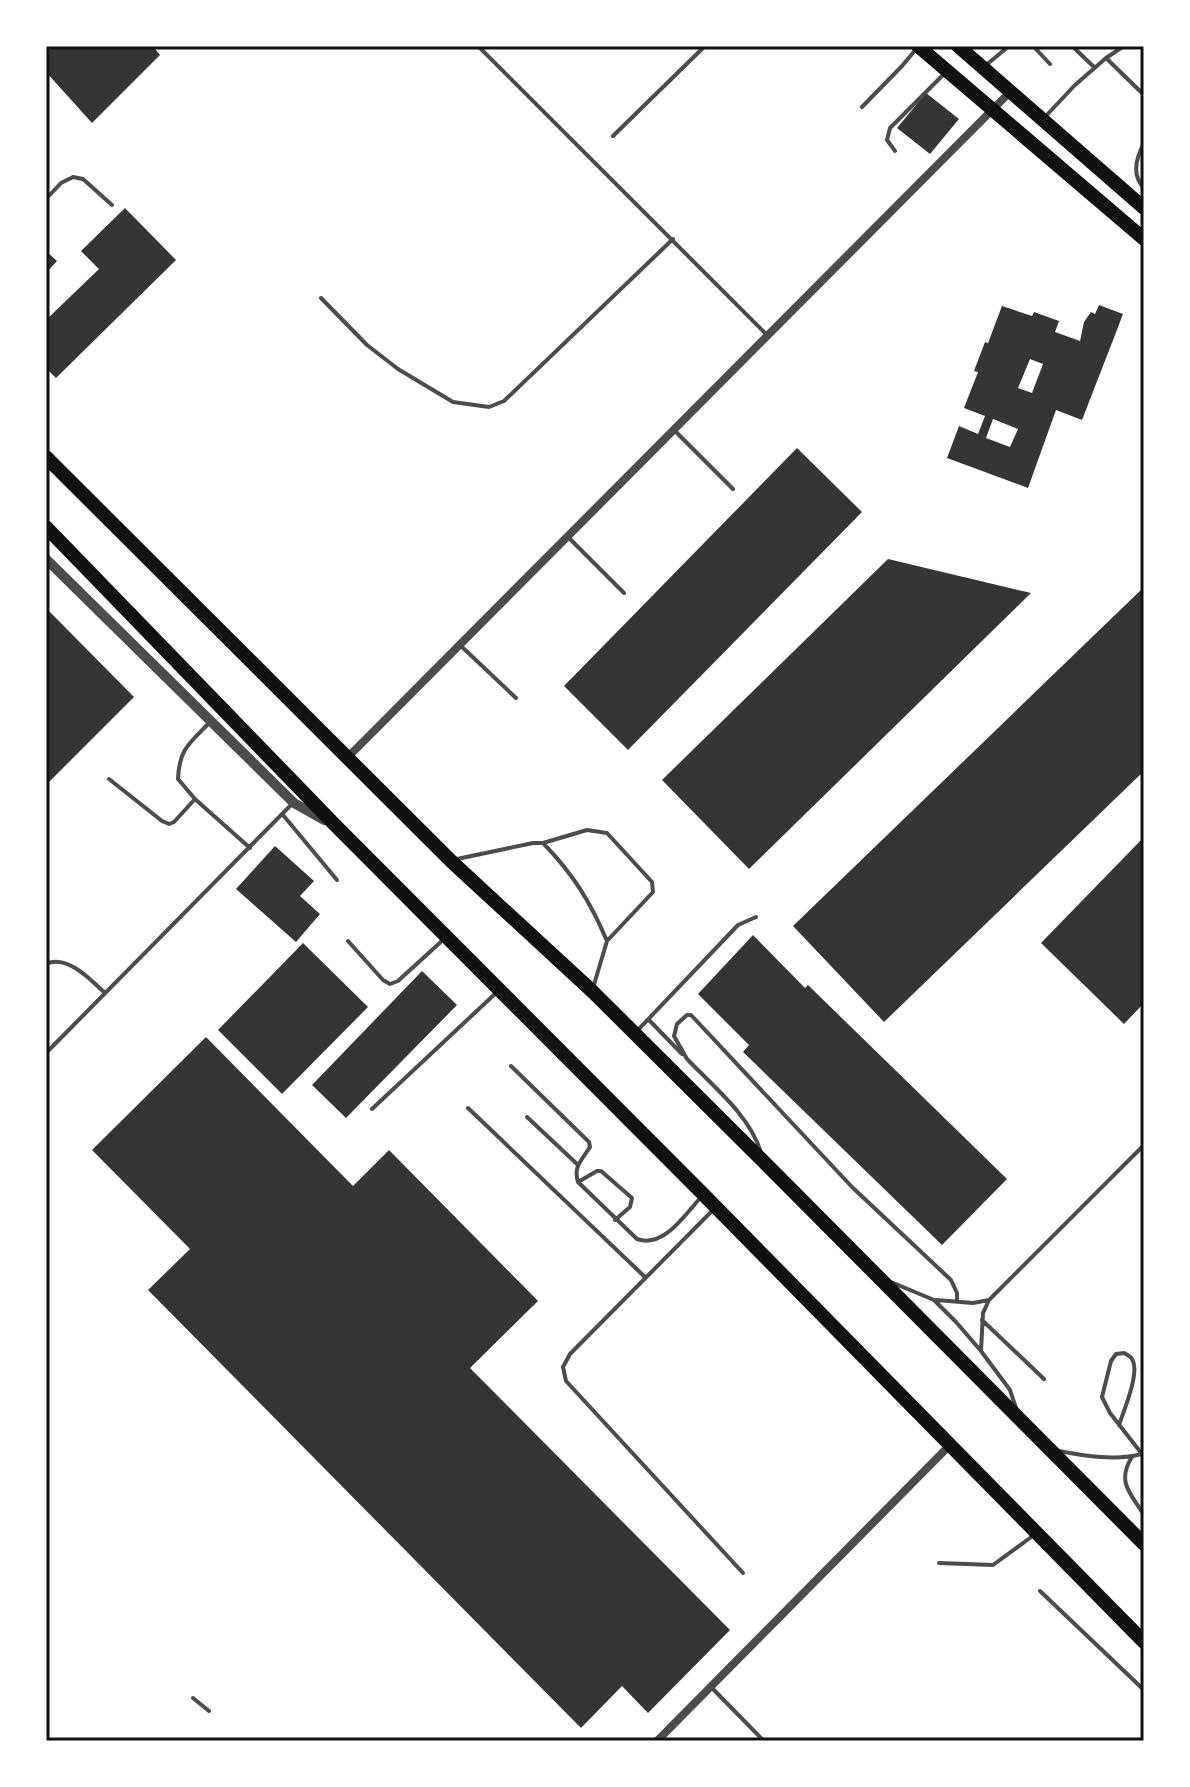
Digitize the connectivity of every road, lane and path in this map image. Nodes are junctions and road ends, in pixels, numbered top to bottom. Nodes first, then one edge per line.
1 (478, 46) edge
2 (705, 46) edge
3 (918, 46) edge
4 (958, 46) edge
5 (1009, 46) edge
6 (1033, 46) edge
7 (1072, 46) edge
8 (1124, 46) edge
9 (1106, 58) junction
10 (1050, 64) dead end
11 (1094, 67) junction
12 (983, 68) junction
13 (947, 71) junction
14 (1010, 92) junction
15 (1144, 95) edge
16 (862, 107) dead end
17 (992, 109) junction
18 (1042, 119) junction
19 (613, 136) dead end
20 (1144, 143) edge
21 (895, 151) dead end
22 (1144, 188) edge
23 (46, 199) edge
24 (112, 205) dead end
25 (1144, 208) edge
26 (673, 239) junction
27 (1144, 239) edge
28 (321, 298) dead end
29 (767, 335) junction
30 (673, 430) junction
31 (46, 457) edge
32 (733, 489) dead end
33 (46, 527) edge
34 (568, 536) junction
35 (46, 559) edge
36 (624, 593) dead end
37 (460, 645) junction
38 (516, 698) dead end
39 (211, 721) junction
40 (348, 757) junction
41 (109, 779) dead end
42 (195, 799) junction
43 (294, 803) junction
44 (283, 815) junction
45 (336, 826) junction
46 (543, 843) junction
47 (250, 848) junction
48 (451, 861) junction
49 (337, 880) dead end
50 (756, 917) dead end
51 (446, 938) junction
52 (348, 941) dead end
53 (607, 941) junction
54 (46, 964) edge
55 (499, 991) junction
56 (592, 991) junction
57 (105, 993) junction
58 (649, 1020) junction
59 (634, 1034) junction
60 (46, 1053) edge
61 (687, 1059) junction
62 (511, 1066) dead end
63 (468, 1108) dead end
64 (372, 1109) dead end
65 (527, 1117) dead end
66 (1144, 1145) edge
67 (764, 1162) junction
68 (577, 1164) junction
69 (578, 1182) junction
70 (703, 1194) junction
71 (716, 1207) junction
72 (615, 1220) junction
73 (645, 1277) junction
74 (878, 1278) junction
75 (934, 1300) junction
76 (989, 1300) junction
77 (957, 1302) junction
78 (982, 1320) junction
79 (981, 1351) junction
80 (1044, 1379) dead end
81 (1018, 1418) junction
82 (1119, 1425) junction
83 (949, 1446) junction
84 (1051, 1450) junction
85 (1143, 1454) edge
86 (1133, 1456) junction
87 (1144, 1515) edge
88 (1036, 1533) junction
89 (1144, 1544) edge
90 (939, 1563) dead end
91 (743, 1573) dead end
92 (1040, 1591) dead end
93 (1144, 1642) edge
94 (710, 1686) junction
95 (1144, 1690) edge
96 (193, 1698) dead end
97 (209, 1711) dead end
98 (657, 1741) edge
99 (764, 1741) edge

1 - 26 lane
2 - 19 lane
3 - 13 main road
3 - 16 lane
4 - 12 main road
5 - 12 lane
6 - 10 lane
7 - 11 lane
8 - 9 lane
9 - 11 lane
9 - 15 lane
11 - 18 lane
12 - 14 main road
13 - 17 main road
13 - 21 lane
14 - 17 street
14 - 18 main road
17 - 27 main road
17 - 29 street
18 - 25 main road
20 - 22 lane
23 - 24 lane
26 - 28 lane
26 - 29 lane
29 - 30 street
30 - 32 lane
30 - 34 street
31 - 40 main road
33 - 45 main road
34 - 36 lane
34 - 37 street
35 - 39 street
37 - 38 lane
37 - 40 street
39 - 42 lane
39 - 43 street
40 - 48 main road
41 - 42 lane
42 - 47 lane
43 - 44 lane
43 - 45 street
44 - 47 lane
44 - 49 lane
45 - 51 main road
46 - 48 lane
46 - 53 lane
46 - 53 lane
47 - 57 lane
48 - 56 main road
50 - 58 lane
51 - 52 lane
51 - 55 main road
53 - 56 lane
54 - 57 lane
55 - 64 lane
55 - 70 main road
56 - 59 main road
57 - 60 lane
58 - 59 lane
58 - 61 lane
59 - 67 main road
61 - 67 lane
61 - 77 lane
62 - 68 lane
63 - 73 lane
65 - 68 lane
66 - 76 lane
67 - 74 main road
68 - 69 lane
69 - 72 lane
69 - 72 lane
70 - 71 main road
70 - 72 lane
71 - 73 lane
71 - 83 main road
73 - 91 lane
74 - 75 lane
74 - 81 main road
75 - 77 lane
75 - 79 lane
76 - 77 lane
76 - 78 lane
78 - 79 lane
78 - 80 lane
79 - 81 lane
81 - 84 main road
82 - 82 lane
82 - 85 lane
83 - 88 main road
83 - 94 street
84 - 86 lane
84 - 89 main road
85 - 86 lane
86 - 87 lane
88 - 90 lane
88 - 93 main road
92 - 95 lane
94 - 98 street
94 - 99 lane
96 - 97 lane

